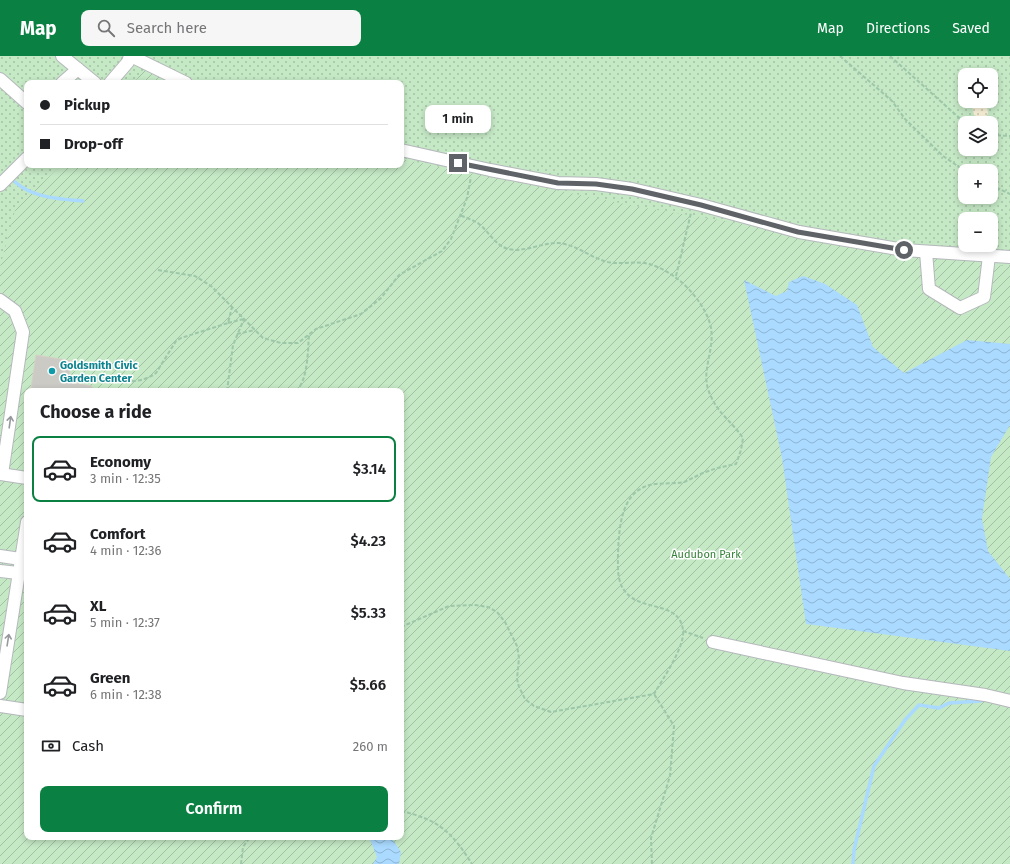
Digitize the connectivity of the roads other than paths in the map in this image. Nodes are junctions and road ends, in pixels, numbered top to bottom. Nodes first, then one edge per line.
1 (62, 56) edge
2 (131, 56) edge
3 (78, 69) junction
4 (0, 79) edge
5 (65, 80) edge
6 (91, 80) edge
7 (113, 80) edge
8 (180, 80) edge
9 (24, 100) edge
10 (404, 151) edge
11 (24, 161) edge
12 (0, 185) edge
13 (926, 252) junction
14 (989, 256) junction
15 (1010, 256) edge
16 (0, 300) edge
17 (1, 474) edge
18 (24, 478) edge
19 (0, 556) edge
20 (24, 559) edge
21 (0, 571) edge
22 (23, 574) edge
23 (713, 642) road end
24 (0, 692) edge
25 (1010, 701) edge
26 (0, 706) edge
27 (24, 710) edge

1 - 3 street
2 - 7 street
2 - 8 street
3 - 5 street
3 - 6 street
4 - 9 street
10 - 13 street
11 - 12 street
13 - 14 street
13 - 14 street
14 - 15 street
17 -> 16 street
17 - 18 street
19 - 20 street
20 - 22 street
21 - 22 street
24 -> 22 street
23 - 25 street
26 - 27 street

